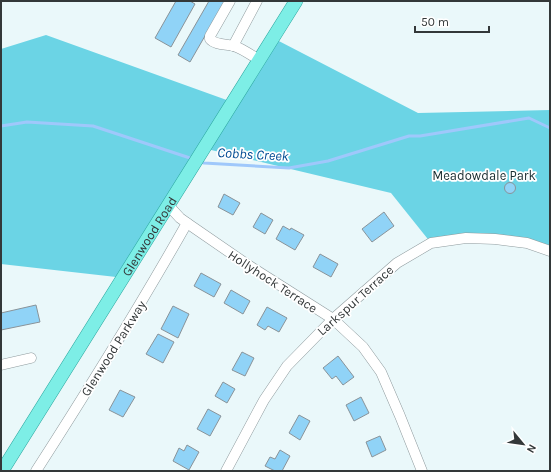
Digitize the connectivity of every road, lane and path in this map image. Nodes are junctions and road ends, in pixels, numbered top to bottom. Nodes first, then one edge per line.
1 (230, 1) edge
2 (258, 1) edge
3 (296, 1) edge
4 (234, 46) junction
5 (259, 60) junction
6 (168, 205) junction
7 (187, 223) junction
8 (550, 251) edge
9 (332, 319) junction
10 (31, 358) dead end
11 (1, 365) edge
12 (2, 471) edge
13 (36, 471) edge
14 (226, 471) edge
15 (422, 471) edge

1 - 4 street
2 - 4 street
3 - 5 main road, Glenwood Road
4 - 5 street
5 - 6 main road, Glenwood Road
6 - 7 street, Hollyhock Terrace
6 - 12 main road, Glenwood Road
7 - 9 street, Hollyhock Terrace
7 - 13 street, Glenwood Parkway
8 - 9 street, Larkspur Terrace
9 - 14 street, Larkspur Terrace
9 - 15 street, Hollyhock Terrace
10 - 11 street

